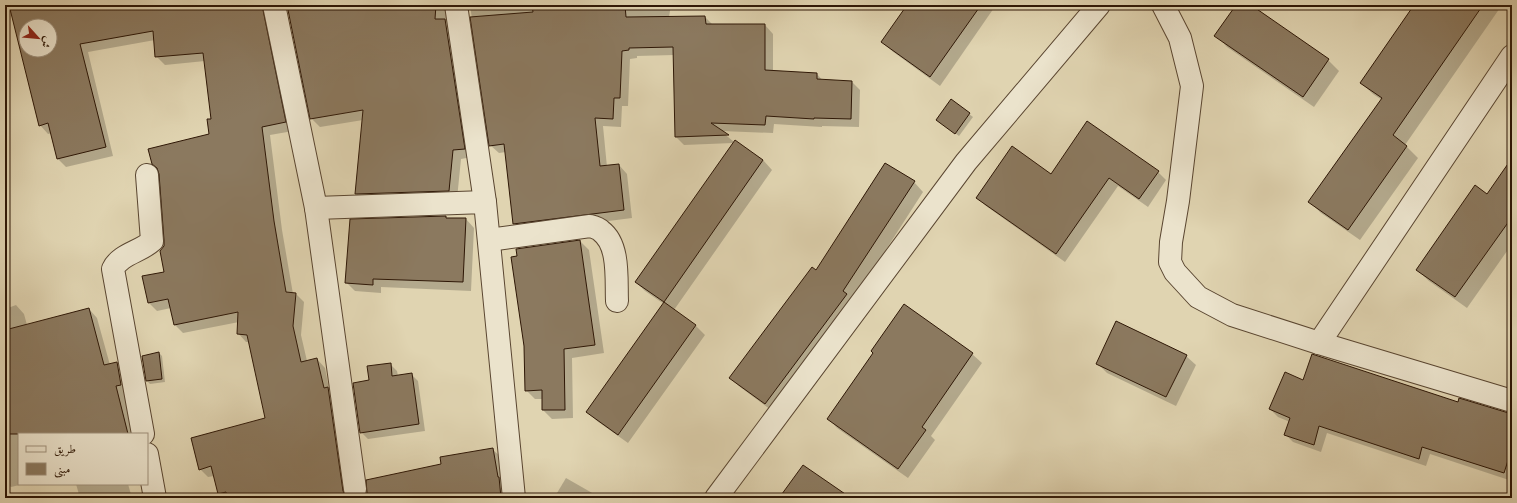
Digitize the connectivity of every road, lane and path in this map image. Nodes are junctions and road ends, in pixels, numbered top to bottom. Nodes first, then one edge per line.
1 (274, 5) edge
2 (456, 5) edge
3 (1099, 5) edge
4 (1163, 5) edge
5 (1512, 56) edge
6 (147, 175) dead end
7 (485, 202) junction
8 (316, 208) junction
9 (489, 240) junction
10 (617, 301) dead end
11 (1319, 343) junction
12 (1512, 401) edge
13 (143, 433) edge
14 (148, 460) edge
15 (355, 489) dead end
16 (155, 498) edge
17 (514, 498) edge
18 (716, 498) edge

1 - 8 street
2 - 7 street
3 - 18 street
4 - 11 street
5 - 11 street
6 - 13 street
7 - 8 street
7 - 9 street
8 - 15 street
9 - 10 street
9 - 17 street
11 - 12 street
14 - 16 street

